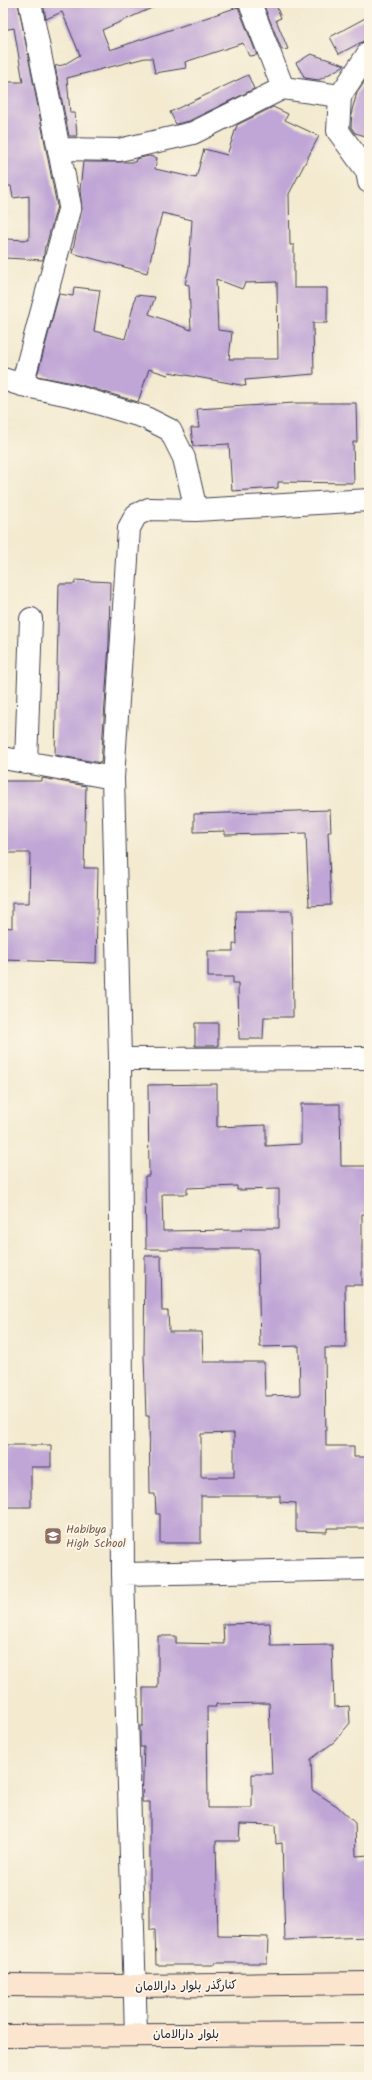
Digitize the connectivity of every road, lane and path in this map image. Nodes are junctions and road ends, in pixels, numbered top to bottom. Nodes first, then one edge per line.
1 (30, 3) edge
2 (250, 3) edge
3 (369, 52) edge
4 (283, 88) junction
5 (340, 96) junction
6 (59, 149) junction
7 (369, 182) edge
8 (13, 382) edge
9 (369, 500) edge
10 (196, 510) junction
11 (31, 619) dead end
12 (3, 758) edge
13 (26, 763) junction
14 (113, 778) junction
15 (369, 1058) edge
16 (120, 1059) junction
17 (369, 1569) edge
18 (123, 1574) junction
19 (369, 1983) edge
20 (3, 1986) edge
21 (134, 1986) junction
22 (136, 2034) junction
23 (369, 2034) edge
24 (3, 2036) edge

1 - 6 street
2 - 4 street
3 - 5 street
4 - 5 street
4 - 6 street
5 - 7 street
6 - 8 street
8 - 10 street
9 - 10 street
10 - 14 street
11 - 13 street
12 - 13 street
13 - 14 street
14 - 16 street
15 - 16 street
16 - 18 street
17 - 18 street
18 - 21 street
19 - 21 main road, کنارگذر بلوار دارالامان
20 - 21 main road, کنارگذر بلوار دارالامان
21 - 22 street
22 - 23 main road, بلوار دارالامان
22 - 24 main road, بلوار دارالامان

